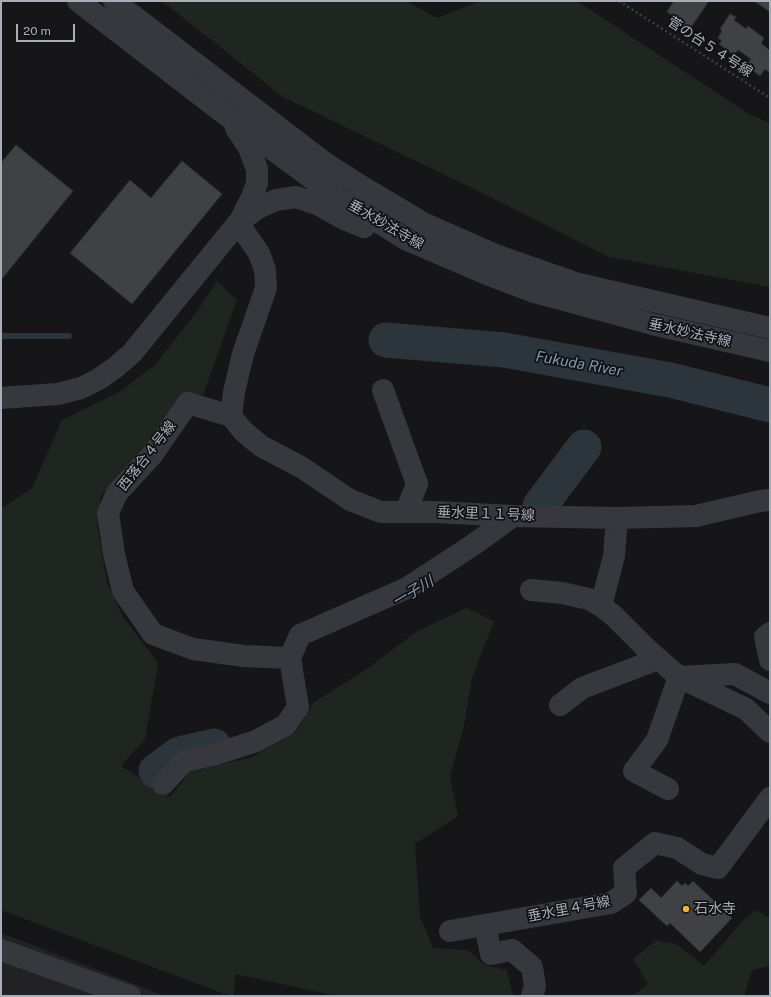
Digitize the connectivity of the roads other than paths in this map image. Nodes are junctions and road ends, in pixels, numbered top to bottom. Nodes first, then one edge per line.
1 (78, 1) edge
2 (114, 1) edge
3 (230, 118) junction
4 (238, 224) junction
5 (407, 240) junction
6 (770, 328) edge
7 (770, 351) edge
8 (383, 390) dead end
9 (1, 398) edge
10 (231, 416) junction
11 (770, 500) edge
12 (406, 512) junction
13 (513, 516) junction
14 (617, 518) junction
15 (531, 590) dead end
16 (601, 606) junction
17 (770, 633) edge
18 (648, 650) junction
19 (290, 658) junction
20 (770, 660) edge
21 (679, 677) junction
22 (770, 693) edge
23 (560, 705) dead end
24 (770, 732) edge
25 (163, 784) dead end
26 (668, 789) dead end
27 (770, 798) edge
28 (485, 925) junction
29 (450, 931) dead end
30 (1, 950) edge
31 (130, 996) edge
32 (532, 996) edge

1 - 3 street, 垂水妙法寺線
2 - 6 street, 垂水妙法寺線
3 - 4 street
3 - 5 street, 垂水妙法寺線
4 - 5 street
4 - 9 street
4 - 10 street
5 - 7 street, 垂水妙法寺線
8 - 12 street
10 - 12 street, 垂水里１１号線
10 - 19 street, 西落合４号線
11 - 14 street, 垂水里１１号線
12 - 13 street, 垂水里１１号線
13 - 14 street, 垂水里１１号線
13 - 19 street
14 - 16 street
15 - 16 street
16 - 18 street
17 - 20 street
18 - 21 street
18 - 23 street
19 - 25 street
21 - 22 street
21 - 24 street
21 - 26 street
27 - 28 street, 垂水里４号線
28 - 29 street, 垂水里４号線
28 - 32 street
30 - 31 street

